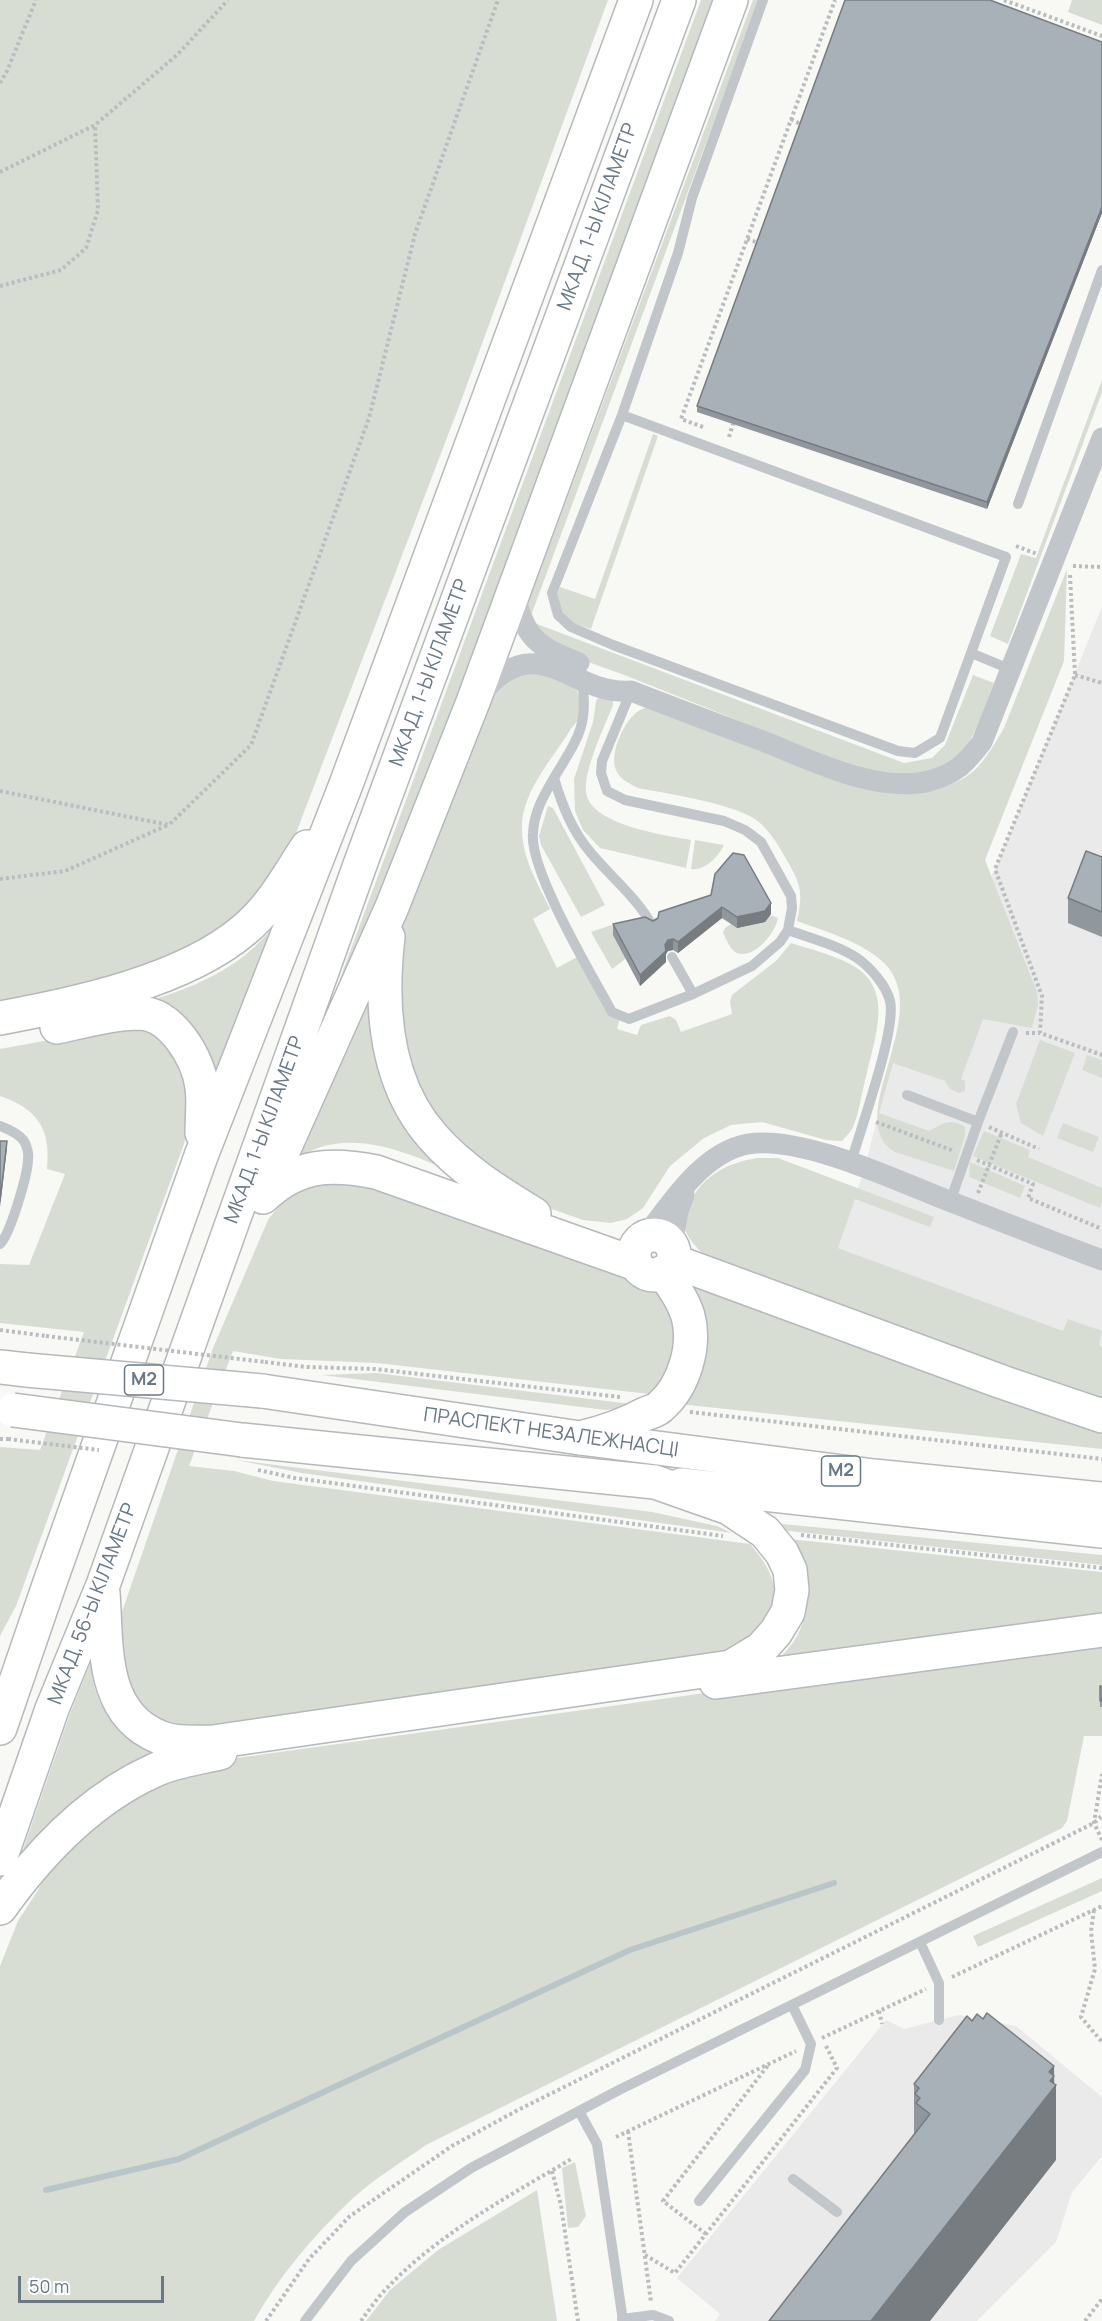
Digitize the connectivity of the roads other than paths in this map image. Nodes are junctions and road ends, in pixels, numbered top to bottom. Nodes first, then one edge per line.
1 (636, 0) edge
2 (679, 0) edge
3 (731, 0) edge
4 (763, 0) edge
5 (1102, 270) edge
6 (622, 415) junction
7 (1102, 438) edge
8 (1018, 504) dead end
9 (514, 594) junction
10 (971, 653) junction
11 (1012, 670) junction
12 (582, 679) junction
13 (631, 691) junction
14 (473, 702) junction
15 (554, 777) junction
16 (345, 787) junction
17 (392, 907) junction
18 (652, 925) edge
19 (788, 930) junction
20 (672, 957) dead end
21 (693, 994) junction
22 (0, 1018) edge
23 (1014, 1032) dead end
24 (0, 1038) edge
25 (907, 1095) dead end
26 (978, 1122) junction
27 (0, 1126) edge
28 (201, 1156) junction
29 (851, 1163) junction
30 (263, 1196) junction
31 (950, 1202) junction
32 (0, 1244) edge
33 (654, 1255) junction
34 (1102, 1260) edge
35 (211, 1281) junction
36 (187, 1348) joint
37 (14, 1368) edge
38 (1102, 1416) edge
39 (5, 1425) edge
40 (580, 1438) junction
41 (655, 1482) junction
42 (1102, 1499) edge
43 (1102, 1531) edge
44 (48, 1585) junction
45 (103, 1585) junction
46 (1102, 1630) edge
47 (0, 1653) edge
48 (0, 1728) edge
49 (1102, 1852) edge
50 (0, 1859) edge
51 (0, 1908) edge
52 (921, 1942) junction
53 (792, 2005) junction
54 (939, 2020) dead end
55 (579, 2111) junction
56 (793, 2179) dead end
57 (699, 2202) dead end
58 (837, 2212) dead end
59 (622, 2320) edge
60 (305, 2321) edge
61 (669, 2321) edge

1 - 16 main road, МКАД, 1-Ы КІЛАМЕТР
2 - 35 main road, МКАД, 1-Ы КІЛАМЕТР
3 - 9 main road
4 - 6 lane
5 - 8 lane
6 - 10 lane
6 - 10 lane
7 - 11 street
9 - 13 street
9 - 14 main road
10 - 11 lane
11 - 13 street
12 - 13 street
12 - 14 street
12 - 15 lane
13 - 19 lane
14 - 17 main road
15 - 18 lane
15 - 21 lane
16 - 22 main road
16 - 28 main road, МКАД, 1-Ы КІЛАМЕТР
17 - 30 main road
17 - 33 main road
19 - 21 lane
19 - 29 lane
20 - 21 lane
23 - 26 lane
24 - 28 main road
25 - 26 lane
26 - 31 lane
27 - 32 lane
28 - 44 main road, МКАД, 1-Ы КІЛАМЕТР
29 - 31 street
29 - 33 street
30 - 33 main road
30 - 35 main road
31 - 34 street
33 - 38 main road
33 - 40 main road
35 - 36 main road, МКАД, 1-Ы КІЛАМЕТР
36 - 45 main road, МКАД, 56-Ы КІЛАМЕТР
37 - 40 main road, ПРАСПЕКТ НЕЗАЛЕЖНАСЦІ / М2, bridge
39 - 41 main road, ПРАСПЕКТ НЕЗАЛЕЖНАСЦІ / М2, bridge
40 - 42 main road, ПРАСПЕКТ НЕЗАЛЕЖНАСЦІ / М2
41 - 43 main road, ПРАСПЕКТ НЕЗАЛЕЖНАСЦІ / М2
41 - 45 main road
44 - 47 main road
44 - 48 main road
45 - 50 main road, МКАД, 56-Ы КІЛАМЕТР
46 - 51 main road
49 - 52 lane
52 - 53 lane
52 - 54 lane
53 - 55 lane
53 - 57 lane
55 - 59 lane
55 - 60 lane
56 - 58 lane
59 - 61 lane

